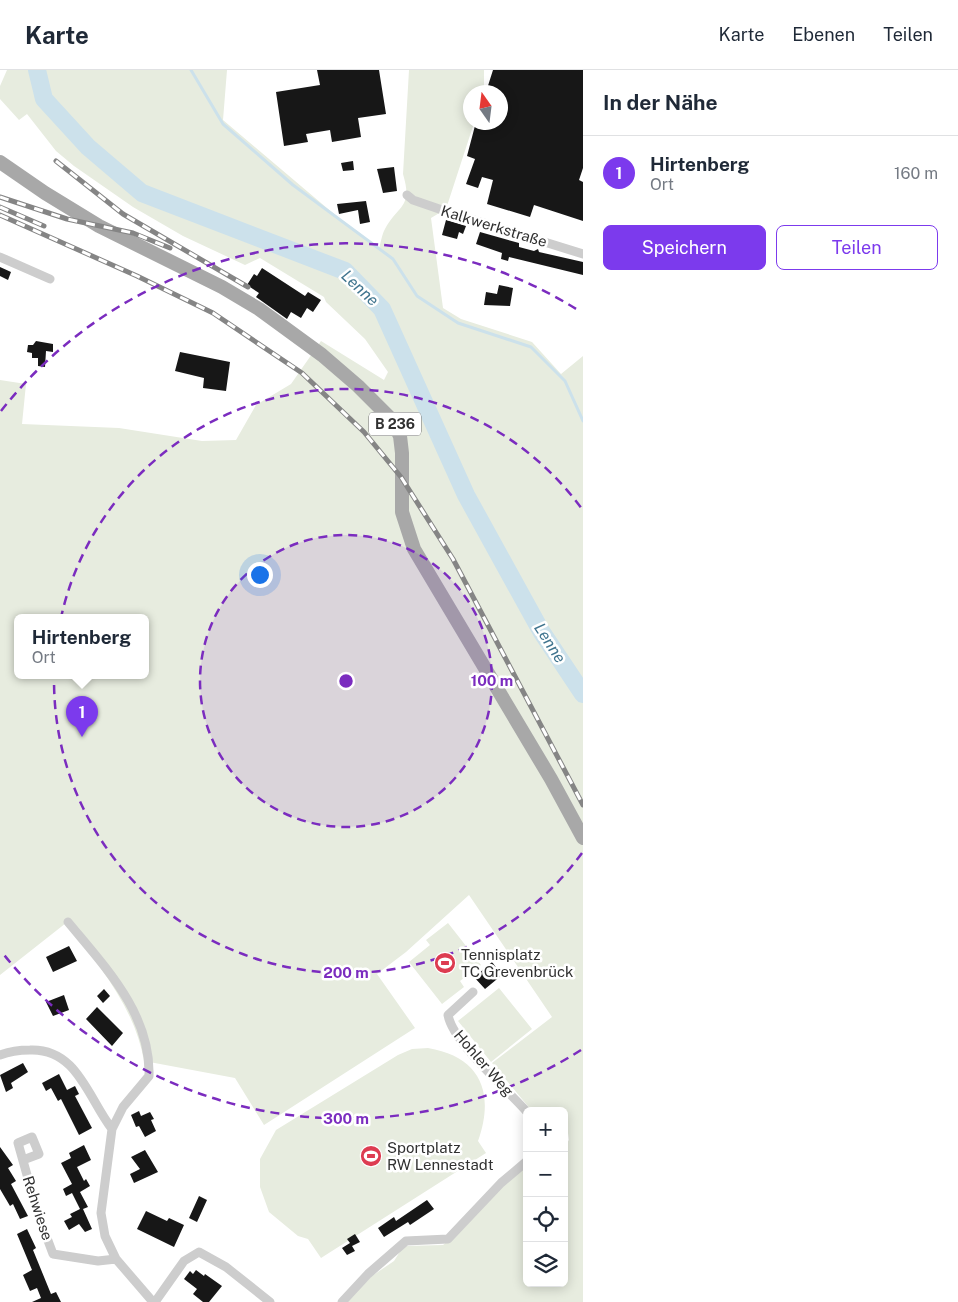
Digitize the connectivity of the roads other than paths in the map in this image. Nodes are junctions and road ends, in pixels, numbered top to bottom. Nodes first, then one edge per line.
1 (0, 162) edge
2 (407, 195) dead end
3 (583, 254) edge
4 (0, 257) edge
5 (50, 280) dead end
6 (583, 838) edge
7 (68, 922) dead end
8 (473, 992) dead end
9 (0, 1055) edge
10 (523, 1108) edge
11 (112, 1129) junction
12 (23, 1160) dead end
13 (523, 1164) edge
14 (116, 1259) junction
15 (154, 1302) edge
16 (270, 1302) edge
17 (342, 1302) edge

1 - 6 main road, B 236
2 - 3 street, Kalkwerkstraße
4 - 5 street
7 - 11 street
8 - 10 street, Hohler Weg
9 - 11 street
11 - 14 street
12 - 14 street, Rehwiese
13 - 17 street
14 - 15 street
15 - 16 street

